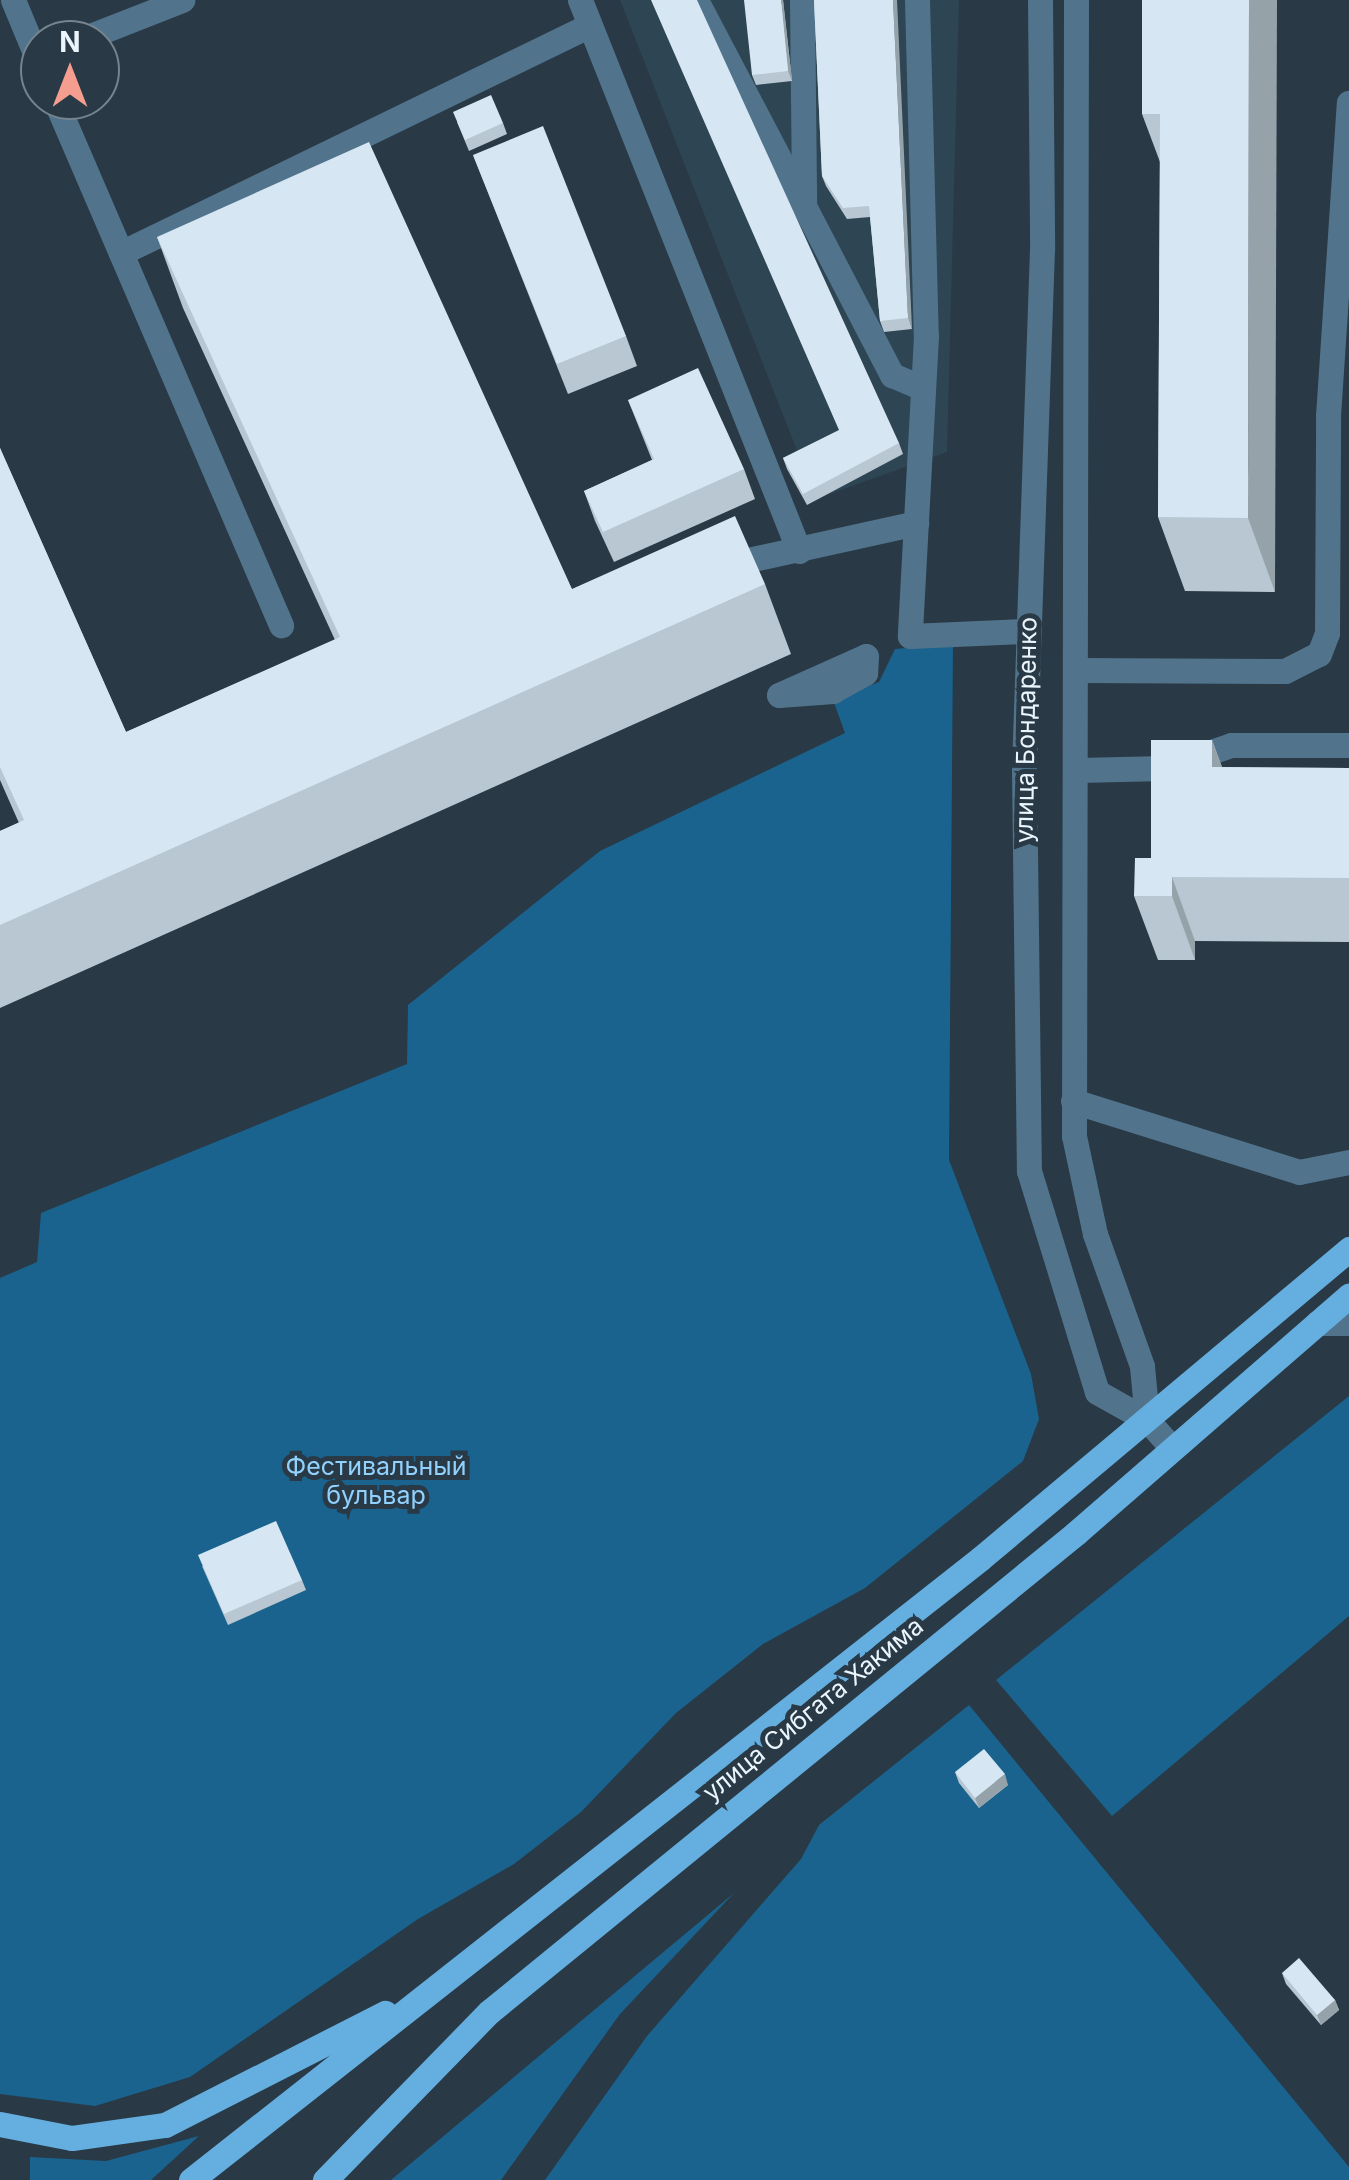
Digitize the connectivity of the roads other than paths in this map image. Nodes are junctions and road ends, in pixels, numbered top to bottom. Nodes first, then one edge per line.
1 (182, 0) edge
2 (580, 0) edge
3 (696, 0) edge
4 (802, 0) edge
5 (917, 0) edge
6 (1040, 0) edge
7 (1076, 0) edge
8 (120, 24) edge
9 (590, 25) junction
10 (1349, 103) edge
11 (64, 120) edge
12 (804, 206) junction
13 (121, 253) junction
14 (922, 388) junction
15 (916, 523) junction
16 (799, 551) junction
17 (687, 576) edge
18 (281, 625) dead end
19 (1026, 631) junction
20 (1076, 670) junction
21 (1349, 746) edge
22 (1078, 770) junction
23 (1073, 1101) junction
24 (1349, 1162) edge
25 (1349, 1249) edge
26 (1349, 1296) edge
27 (1317, 1323) junction
28 (1349, 1323) edge
29 (1147, 1420) junction
30 (1170, 1448) junction
31 (443, 1982) junction
32 (0, 2124) edge
33 (191, 2180) edge
34 (326, 2180) edge

1 - 8 street
2 - 9 street
3 - 12 street
4 - 12 street
5 - 14 street
6 - 19 street, улица Бондаренко
7 - 20 street, улица Бондаренко
9 - 13 street
9 - 16 street
10 - 20 street
11 - 13 street
12 - 14 street
13 - 18 street
14 - 15 street
15 - 16 street
15 - 19 street
16 - 17 street
19 - 29 street, улица Бондаренко
20 - 22 street, улица Бондаренко
21 - 22 street
22 - 23 street, улица Бондаренко
23 - 24 street
23 - 29 street, улица Бондаренко
25 - 29 main road, улица Сибгата Хакима
26 - 27 main road, улица Сибгата Хакима
27 - 28 street
27 - 30 main road, улица Сибгата Хакима
29 - 30 street, улица Бондаренко
29 - 31 main road, улица Сибгата Хакима
30 - 34 main road, улица Сибгата Хакима
31 - 32 main road, улица Сибгата Хакима
31 - 33 main road, улица Сибгата Хакима

